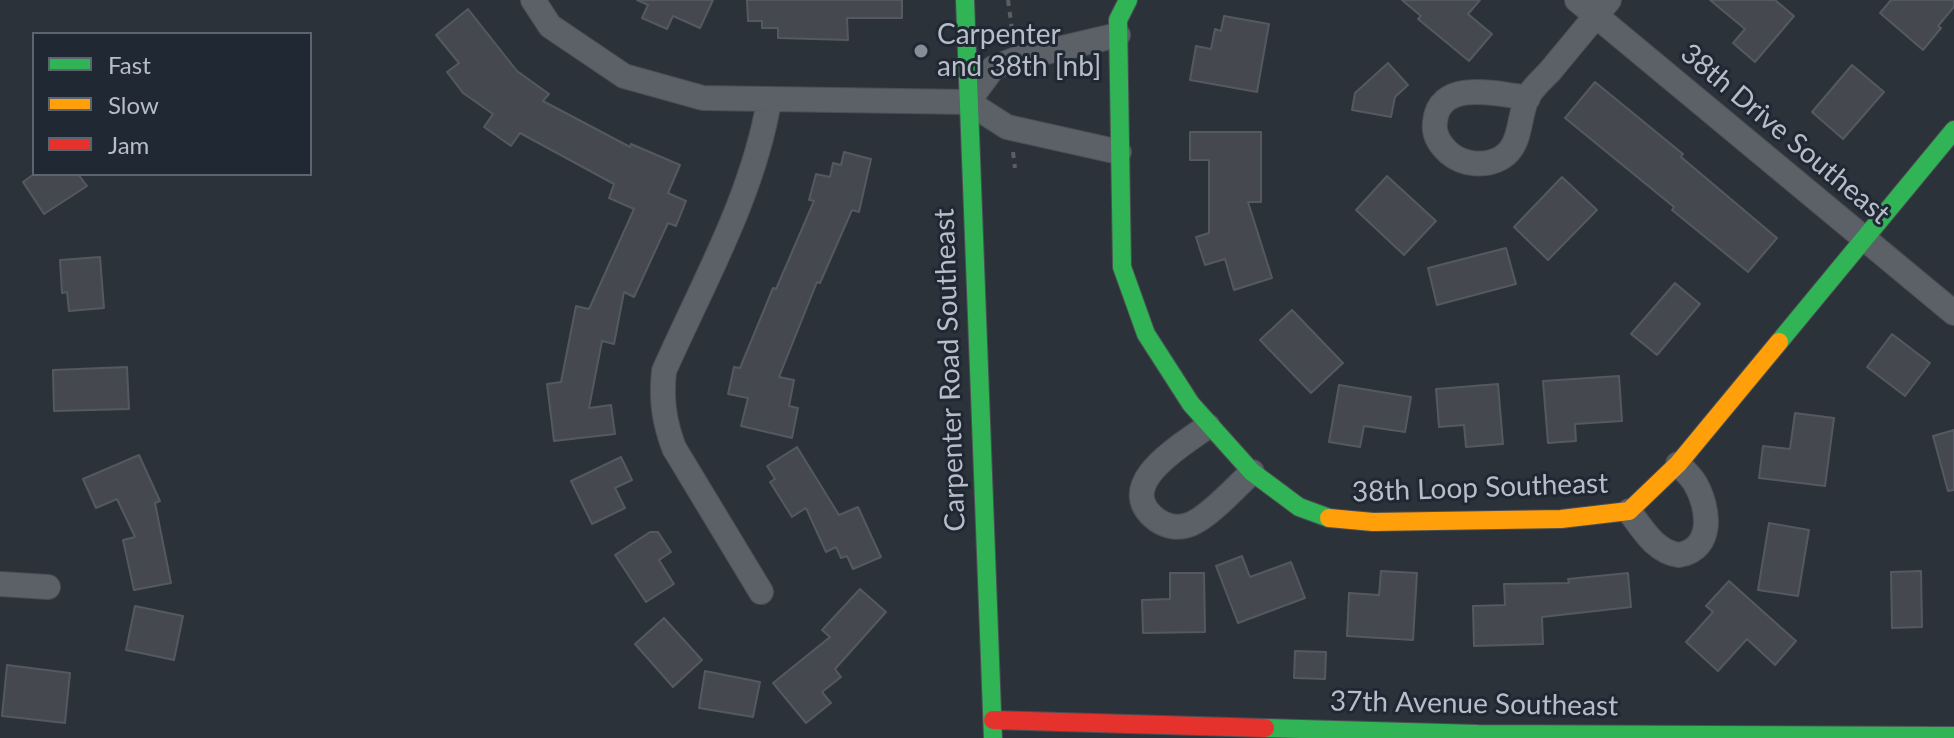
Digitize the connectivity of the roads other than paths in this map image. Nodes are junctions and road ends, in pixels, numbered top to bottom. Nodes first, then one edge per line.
1 (533, 0) edge
2 (965, 0) edge
3 (1128, 0) edge
4 (1577, 0) edge
5 (1602, 8) edge
6 (1118, 35) junction
7 (1528, 98) dead end
8 (769, 101) junction
9 (968, 102) junction
10 (1954, 130) edge
11 (1119, 152) junction
12 (1863, 238) junction
13 (1954, 313) edge
14 (1208, 426) junction
15 (1678, 464) junction
16 (1252, 472) junction
17 (1629, 511) junction
18 (0, 584) edge
19 (48, 587) dead end
20 (761, 592) dead end
21 (993, 729) edge
22 (1673, 736) edge
23 (1954, 736) edge

1 - 8 street
2 - 9 street, Carpenter Road Southeast
3 - 6 street
4 - 5 street, 38th Drive Southeast
5 - 7 street
5 - 12 street, 38th Drive Southeast
6 - 9 street
6 - 11 street
8 - 9 street
8 - 20 street
9 - 11 street
9 - 21 street, Carpenter Road Southeast
10 - 12 street, 38th Loop Southeast
11 - 14 street, 38th Loop Southeast
12 - 13 street, 38th Drive Southeast
12 - 15 street, 38th Loop Southeast
14 - 16 street, 38th Loop Southeast
14 - 16 street
15 - 17 street, 38th Loop Southeast
15 - 17 street
16 - 17 street, 38th Loop Southeast
18 - 19 street
21 - 22 street, 37th Avenue Southeast
22 - 23 street, 37th Avenue Southeast

